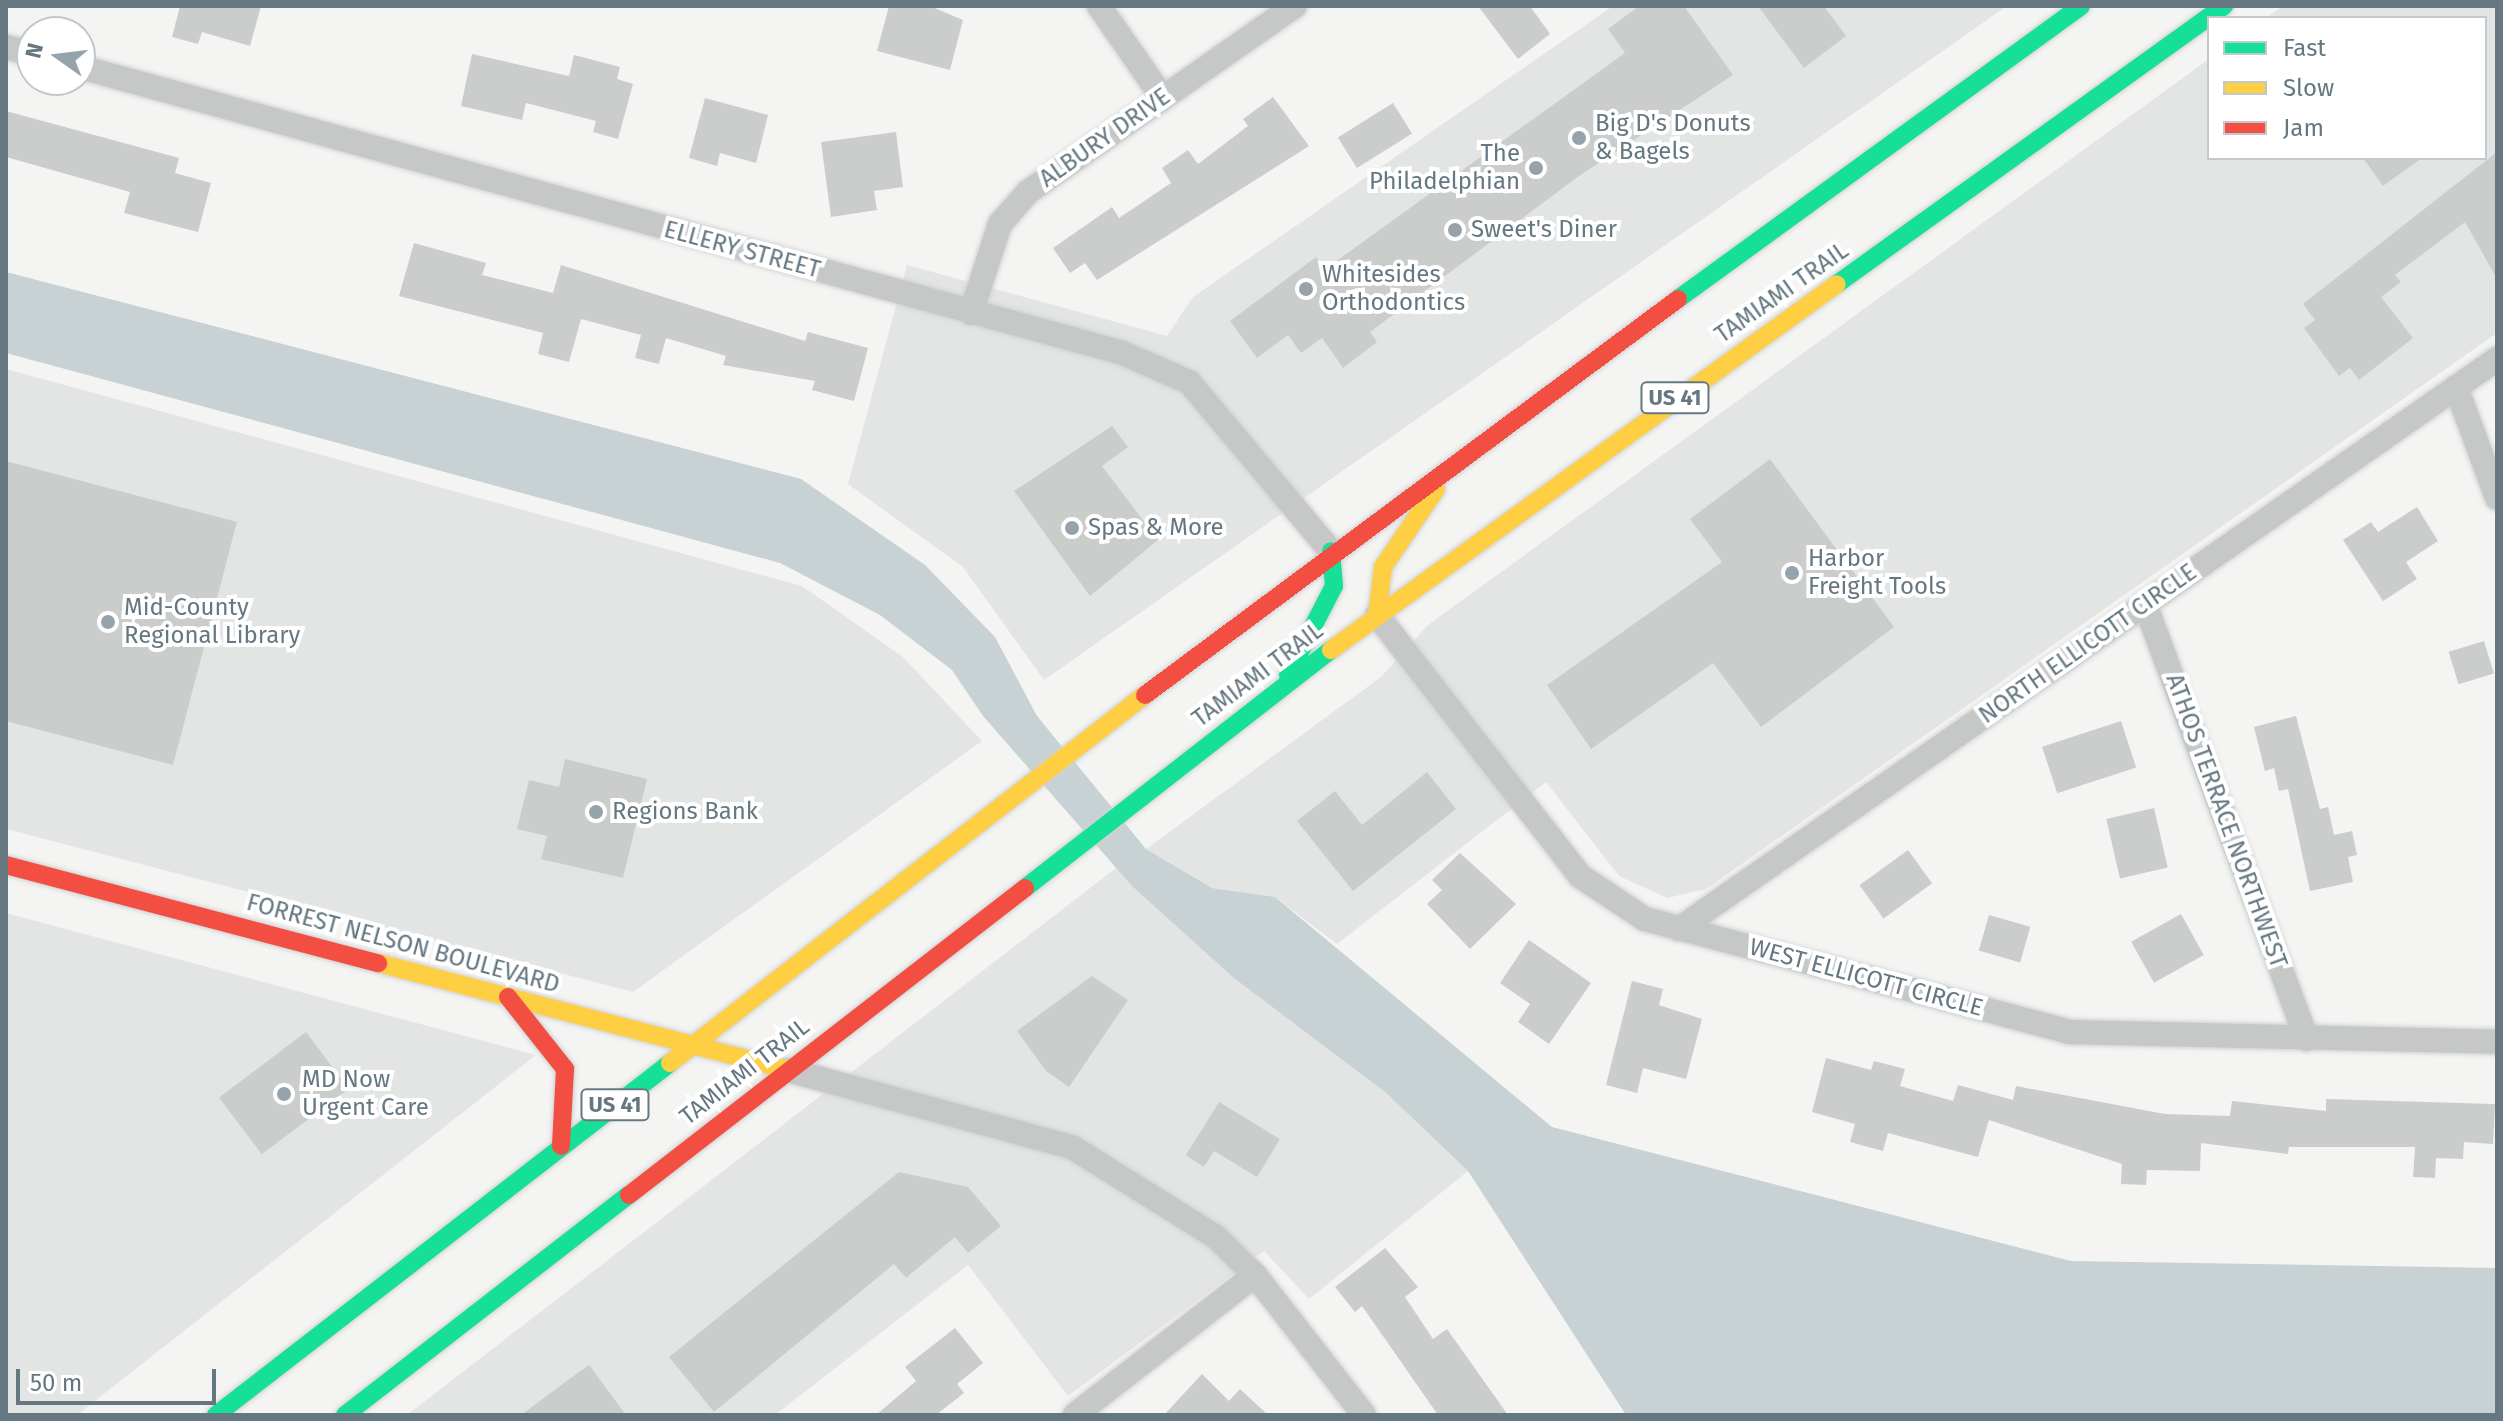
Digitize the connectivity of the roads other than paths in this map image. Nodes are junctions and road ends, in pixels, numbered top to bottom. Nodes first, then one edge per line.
1 (1099, 6) edge
2 (1295, 6) edge
3 (2081, 6) edge
4 (2207, 18) edge
5 (96, 71) edge
6 (1163, 98) junction
7 (971, 313) junction
8 (2497, 359) edge
9 (2456, 387) junction
10 (1462, 455) junction
11 (2497, 498) edge
12 (1331, 551) junction
13 (2145, 604) junction
14 (1377, 615) junction
15 (1280, 688) junction
16 (6, 865) edge
17 (1679, 929) junction
18 (508, 997) junction
19 (2307, 1039) junction
20 (2497, 1042) edge
21 (691, 1045) junction
22 (788, 1070) junction
23 (561, 1146) junction
24 (1255, 1275) junction
25 (222, 1411) edge
26 (345, 1415) edge
27 (1075, 1415) edge
28 (1364, 1415) edge

1 - 6 street
2 - 6 street, ALBURY DRIVE
3 - 10 main road, US 41
4 - 14 main road, TAMIAMI TRAIL / US 41
5 - 7 street, ELLERY STREET
6 - 7 street, ALBURY DRIVE
7 - 12 street, ELLERY STREET
8 - 9 street, NORTH ELLICOTT CIRCLE
9 - 11 street
9 - 13 street, NORTH ELLICOTT CIRCLE
10 - 12 main road, US 41
10 - 14 main road
12 - 15 main road
12 - 21 main road, US 41
13 - 17 street, NORTH ELLICOTT CIRCLE
13 - 19 street, ATHOS TERRACE NORTHWEST
14 - 15 main road, TAMIAMI TRAIL / US 41
14 - 17 street, WEST ELLICOTT CIRCLE
15 - 22 main road, TAMIAMI TRAIL / US 41
16 - 18 main road, FORREST NELSON BOULEVARD
17 - 19 street, WEST ELLICOTT CIRCLE
18 - 21 main road, FORREST NELSON BOULEVARD
18 - 23 main road
19 - 20 street, WEST ELLICOTT CIRCLE
21 - 22 main road, FORREST NELSON BOULEVARD
21 - 23 main road, US 41
22 - 24 street
22 - 26 main road, TAMIAMI TRAIL / US 41
23 - 25 main road, US 41
24 - 27 street
24 - 28 street

